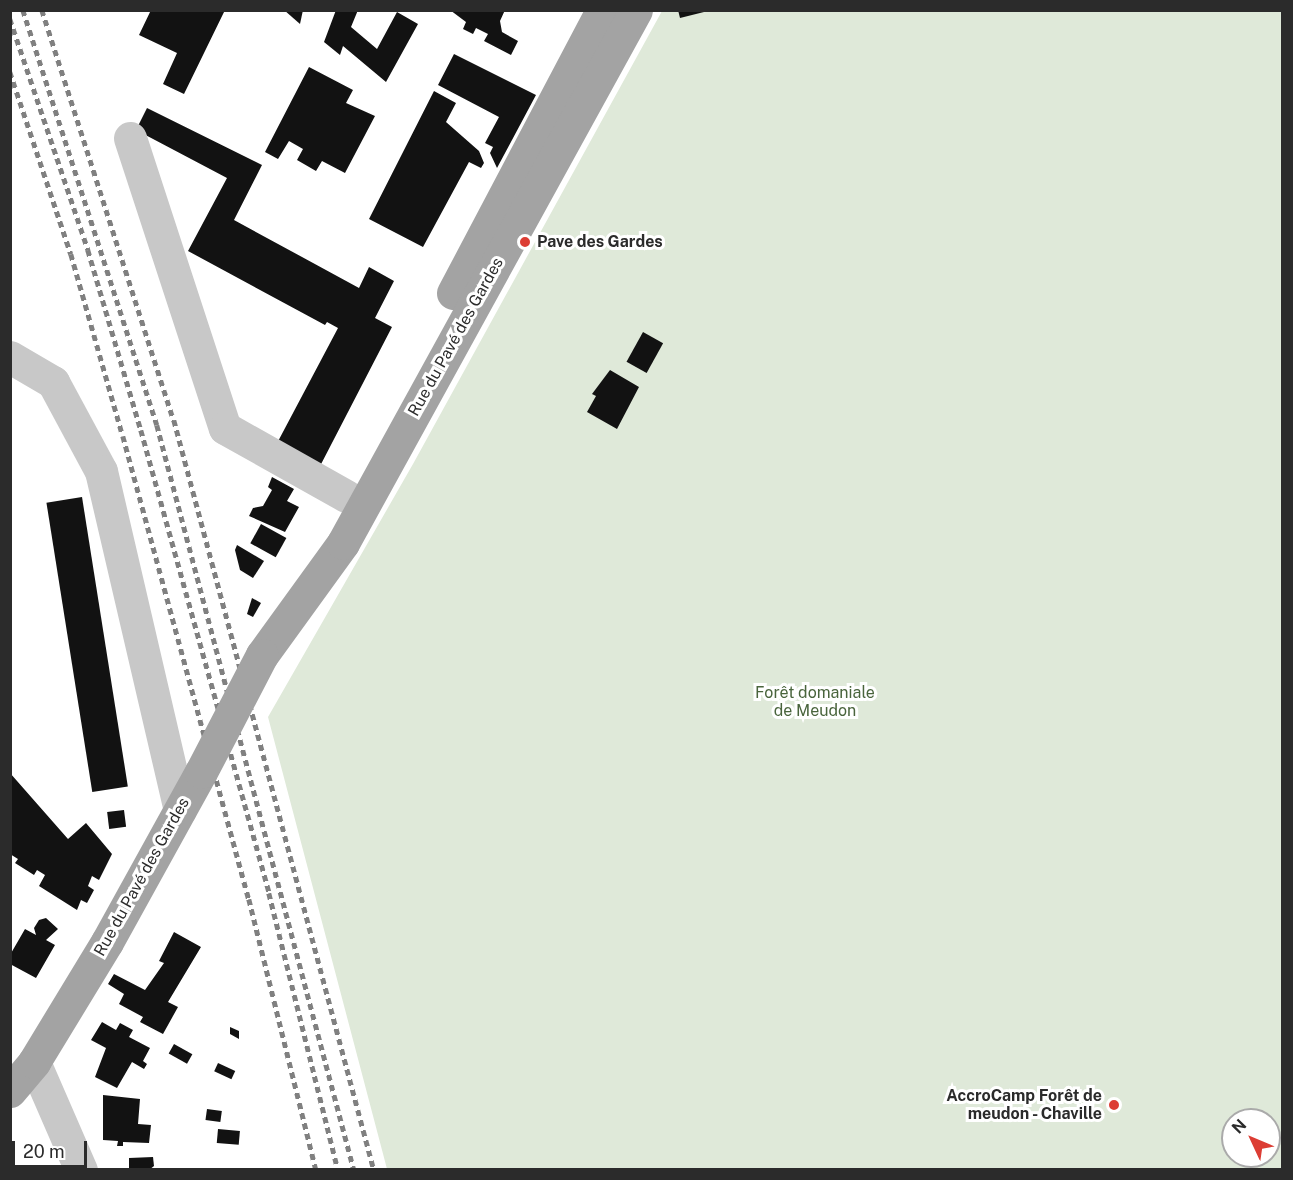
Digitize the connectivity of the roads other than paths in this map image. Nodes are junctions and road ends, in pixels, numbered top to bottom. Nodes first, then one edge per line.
1 (602, 10) edge
2 (636, 10) edge
3 (130, 138) dead end
4 (10, 357) edge
5 (346, 496) junction
6 (261, 655) junction
7 (180, 810) junction
8 (34, 1062) junction
9 (10, 1091) edge
10 (81, 1170) edge

1 - 5 main road, Rue du Pavé des Gardes
2 - 6 main road, Rue du Pavé des Gardes
3 - 5 street
4 - 7 street
5 - 6 main road, Rue du Pavé des Gardes
6 - 7 main road, Rue du Pavé des Gardes, bridge
7 - 8 main road, Rue du Pavé des Gardes
8 - 9 main road, Rue du Pavé des Gardes
8 - 10 street

